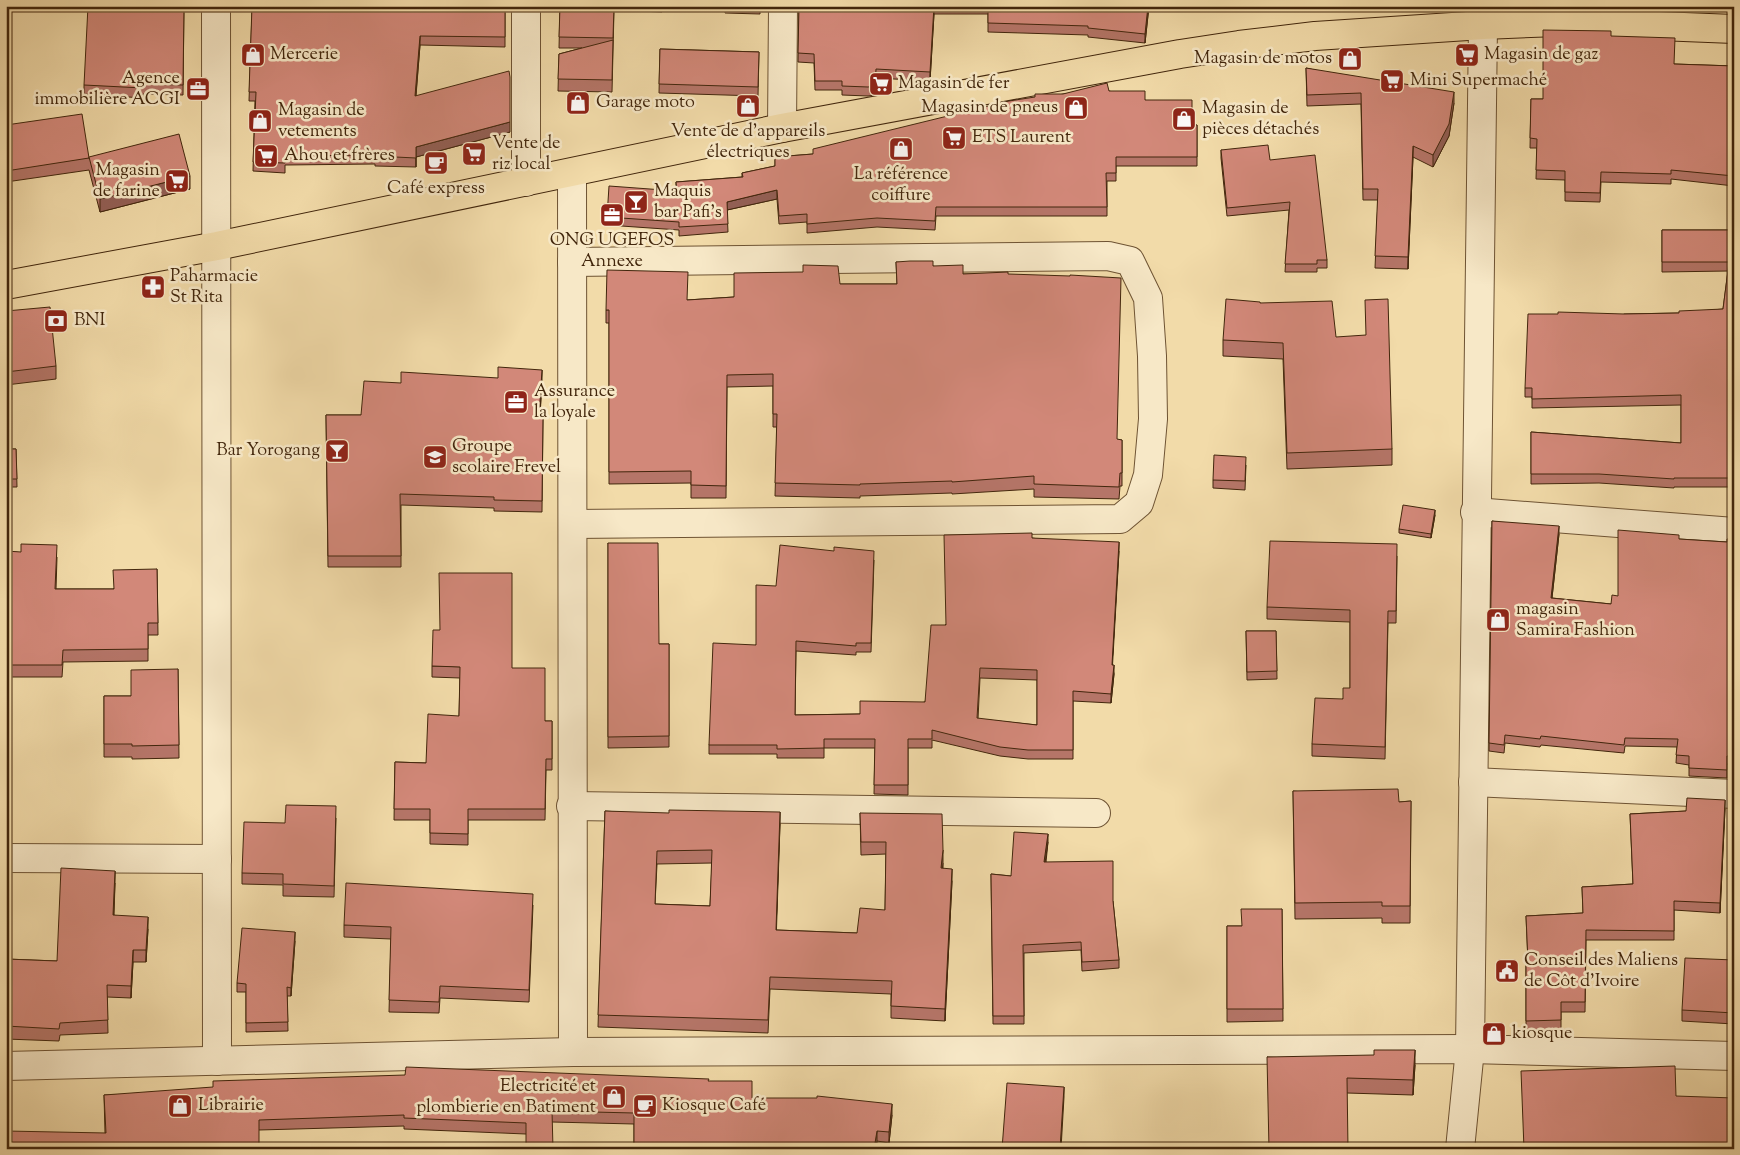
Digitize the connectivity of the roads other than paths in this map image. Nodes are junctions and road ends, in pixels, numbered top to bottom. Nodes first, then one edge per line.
1 (216, 6) edge
2 (526, 6) edge
3 (783, 6) edge
4 (1558, 14) edge
5 (1483, 26) junction
6 (1734, 29) edge
7 (782, 128) junction
8 (572, 173) junction
9 (526, 182) junction
10 (216, 246) junction
11 (572, 262) junction
12 (6, 285) edge
13 (1476, 512) junction
14 (573, 524) junction
15 (1734, 532) edge
16 (1473, 782) junction
17 (1734, 794) edge
18 (572, 806) junction
19 (1096, 813) dead end
20 (6, 858) edge
21 (217, 859) junction
22 (1470, 1049) junction
23 (572, 1052) junction
24 (1734, 1056) edge
25 (217, 1061) junction
26 (6, 1066) edge
27 (1460, 1149) edge

1 - 10 street
2 - 9 street
3 - 7 street
4 - 5 main road
4 - 6 main road
5 - 7 main road
5 - 13 street
7 - 8 main road
8 - 9 main road
8 - 11 street
9 - 10 main road
10 - 12 main road
10 - 21 street
11 - 14 street
11 - 14 street
13 - 15 street
13 - 16 street
14 - 18 street
16 - 17 street
16 - 22 street
18 - 19 street
18 - 23 street
20 - 21 street
21 - 25 street
22 - 23 street
22 - 24 street
22 - 27 street
23 - 25 street
25 - 26 street

